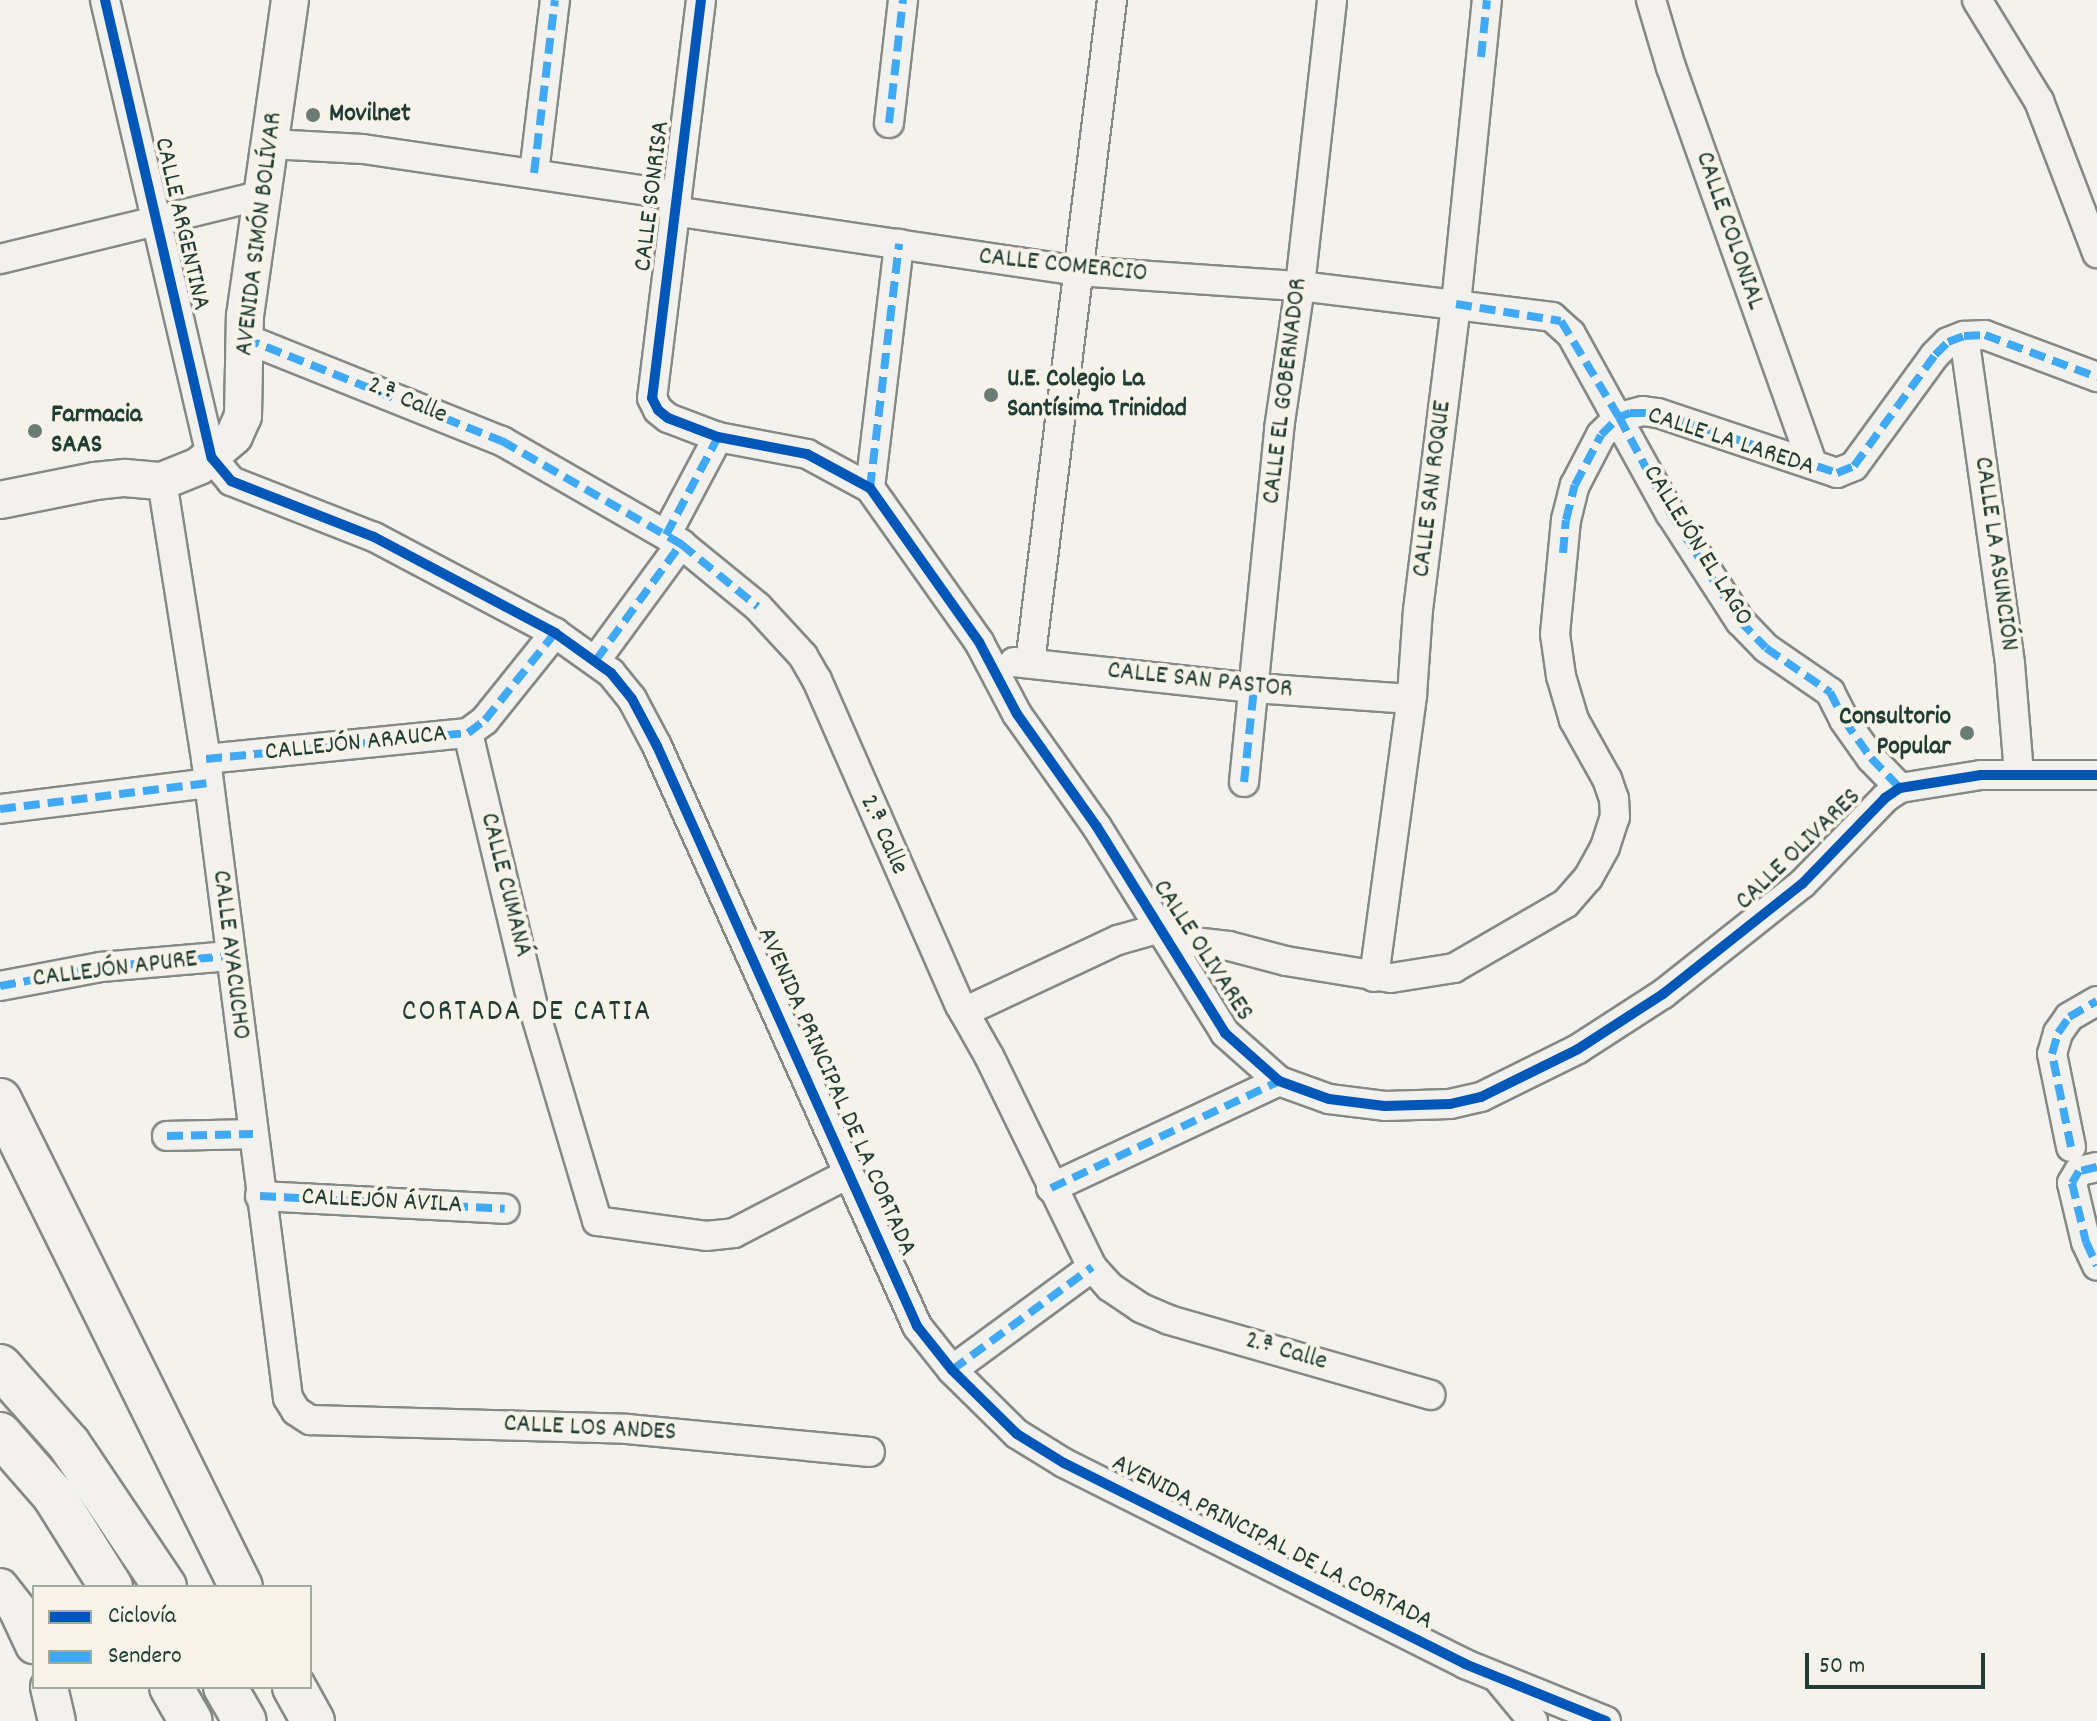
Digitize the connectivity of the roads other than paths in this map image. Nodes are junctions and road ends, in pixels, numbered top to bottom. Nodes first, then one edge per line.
1 (105, 0) edge
2 (290, 0) edge
3 (555, 0) edge
4 (701, 0) edge
5 (903, 0) edge
6 (1112, 0) edge
7 (1332, 0) edge
8 (1487, 0) edge
9 (1651, 0) edge
10 (1977, 0) edge
11 (889, 123) dead end
12 (270, 144) junction
13 (534, 173) junction
14 (262, 195) junction
15 (674, 203) junction
16 (157, 220) junction
17 (899, 244) junction
18 (2097, 253) edge
19 (0, 259) edge
20 (1078, 271) junction
21 (1300, 286) junction
22 (1456, 304) junction
23 (1964, 336) junction
24 (244, 338) junction
25 (2097, 377) edge
26 (652, 398) joint
27 (1619, 417) junction
28 (718, 437) junction
29 (212, 458) junction
30 (1811, 461) dead end
31 (0, 474) edge
32 (125, 478) junction
33 (162, 481) junction
34 (870, 488) junction
35 (0, 500) edge
36 (673, 540) junction
37 (555, 633) junction
38 (989, 659) junction
39 (596, 660) junction
40 (1030, 663) junction
41 (1254, 688) junction
42 (1411, 699) junction
43 (468, 733) junction
44 (207, 771) junction
45 (2019, 773) junction
46 (2097, 775) edge
47 (1244, 782) dead end
48 (1900, 788) junction
49 (0, 809) edge
50 (1163, 933) junction
51 (230, 956) junction
52 (1374, 977) junction
53 (0, 986) edge
54 (2097, 1001) edge
55 (964, 1012) junction
56 (1279, 1081) junction
57 (0, 1100) edge
58 (253, 1134) junction
59 (167, 1136) dead end
60 (2082, 1162) edge
61 (848, 1174) junction
62 (1051, 1188) junction
63 (260, 1196) junction
64 (505, 1209) dead end
65 (2097, 1266) edge
66 (1092, 1267) junction
67 (0, 1366) edge
68 (952, 1370) junction
69 (1430, 1395) dead end
70 (310, 1420) joint
71 (0, 1434) edge
72 (870, 1452) dead end
73 (110, 1585) edge
74 (164, 1585) edge
75 (240, 1585) edge
76 (0, 1587) edge
77 (32, 1641) edge
78 (1497, 1677) junction
79 (49, 1689) edge
80 (172, 1689) edge
81 (226, 1689) edge
82 (295, 1689) edge
83 (57, 1721) edge
84 (191, 1721) edge
85 (245, 1721) edge
86 (313, 1721) edge
87 (1533, 1721) edge
88 (1606, 1721) edge

1 - 16 street, CALLE ARGENTINA
2 - 12 main road, AVENIDA SIMÓN BOLÍVAR
3 - 13 street
4 - 15 street, CALLE SONRISA
5 - 11 street
6 - 20 street
7 - 21 street, CALLE EL GOBERNADOR
8 - 22 street, CALLE SAN ROQUE
9 - 30 street, CALLE COLONIAL
10 - 18 street
12 - 13 street, CALLE COMERCIO
12 - 14 main road, AVENIDA SIMÓN BOLÍVAR
13 - 15 street, CALLE COMERCIO
14 - 16 street
14 - 24 main road, AVENIDA SIMÓN BOLÍVAR
15 - 17 street, CALLE COMERCIO
15 - 26 street, CALLE SONRISA
16 - 19 street
16 - 29 street, CALLE ARGENTINA
17 - 20 street, CALLE COMERCIO
17 - 34 street
20 - 21 street, CALLE COMERCIO
20 - 40 street
21 - 22 street, CALLE COMERCIO
21 - 41 street, CALLE EL GOBERNADOR
22 - 27 street, CALLEJÓN EL LAGO
22 - 42 street, CALLE SAN ROQUE
23 - 25 street
23 - 27 street, CALLE LA LAREDA
23 - 45 street, CALLE LA ASUNCIÓN
24 - 29 main road, AVENIDA SIMÓN BOLÍVAR
24 - 36 street, 2.ª Calle
26 - 28 street, CALLE OLIVARES
27 - 48 street, CALLEJÓN EL LAGO
27 - 52 street, CALLE LA LAREDA
28 - 34 street, CALLE OLIVARES
28 - 36 street
29 - 33 main road
29 - 37 street, AVENIDA PRINCIPAL DE LA CORTADA
31 - 32 main road
32 - 33 main road
32 - 35 main road
33 - 44 street, CALLE AYACUCHO
34 - 38 street, CALLE OLIVARES
36 - 39 street
36 - 55 street, 2.ª Calle
37 - 39 street, AVENIDA PRINCIPAL DE LA CORTADA
37 - 43 street, CALLEJÓN ARAUCA
38 - 40 street, CALLE SAN PASTOR
38 - 50 street, CALLE OLIVARES
39 - 61 street, AVENIDA PRINCIPAL DE LA CORTADA
40 - 41 street, CALLE SAN PASTOR
41 - 42 street, CALLE SAN PASTOR
41 - 47 street, CALLE EL GOBERNADOR
42 - 52 street, CALLE SAN ROQUE
43 - 44 street, CALLEJÓN ARAUCA
43 - 61 street, CALLE CUMANÁ
44 - 49 street, CALLEJÓN ARAUCA
44 - 51 street, CALLE AYACUCHO
45 - 46 street, CALLE OLIVARES
45 - 48 street, CALLE OLIVARES
48 - 56 street, CALLE OLIVARES
50 - 52 street, CALLE LA LAREDA
50 - 55 street
50 - 56 street, CALLE OLIVARES
51 - 53 street, CALLEJÓN APURE
51 - 58 street, CALLE AYACUCHO
54 - 60 street
55 - 62 street, 2.ª Calle
56 - 62 street
57 - 75 highway
58 - 59 street
58 - 63 street, CALLE AYACUCHO
60 - 65 street
61 - 68 street, AVENIDA PRINCIPAL DE LA CORTADA
62 - 66 street, 2.ª Calle
63 - 64 street, CALLEJÓN ÁVILA
63 - 70 street, CALLE AYACUCHO
66 - 68 street
66 - 69 street, 2.ª Calle
67 - 74 highway
68 - 78 street, AVENIDA PRINCIPAL DE LA CORTADA
70 - 72 street, CALLE LOS ANDES
71 - 73 highway
76 - 77 main road
78 - 87 street
78 - 88 street, AVENIDA PRINCIPAL DE LA CORTADA
79 - 83 main road
80 - 84 highway
81 - 85 highway
82 - 86 highway

